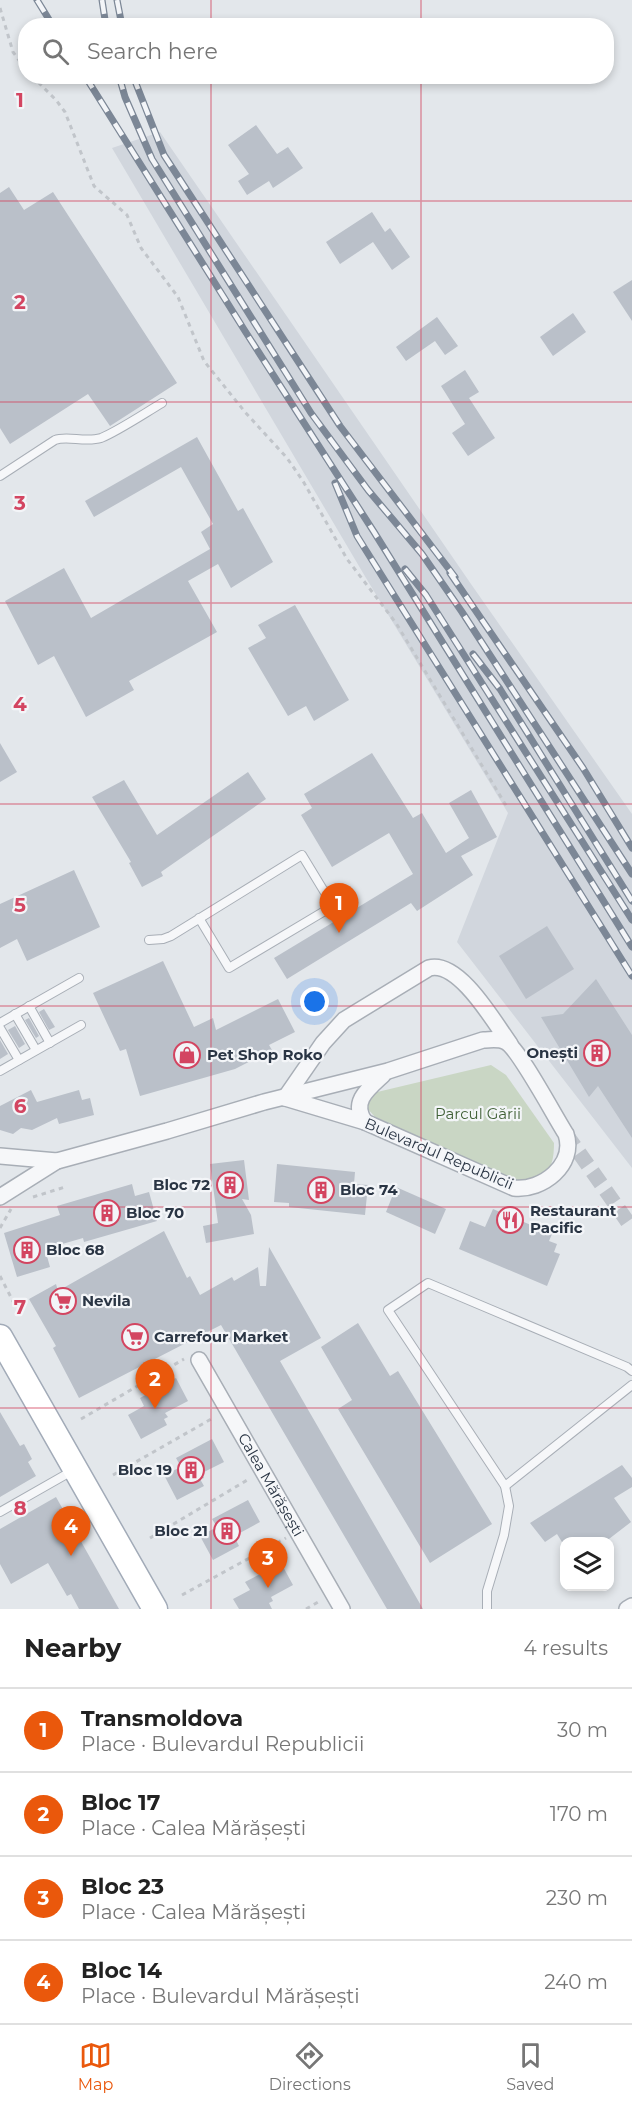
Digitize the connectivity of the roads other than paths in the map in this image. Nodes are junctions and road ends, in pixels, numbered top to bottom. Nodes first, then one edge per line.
1 (162, 403) dead end
2 (0, 476) edge
3 (199, 918) junction
4 (149, 940) dead end
5 (79, 978) dead end
6 (28, 1006) junction
7 (15, 1014) junction
8 (0, 1023) edge
9 (81, 1025) dead end
10 (0, 1028) edge
11 (50, 1043) junction
12 (513, 1047) junction
13 (36, 1050) junction
14 (19, 1060) junction
15 (2, 1067) edge
16 (388, 1071) junction
17 (285, 1098) junction
18 (365, 1122) junction
19 (0, 1156) edge
20 (57, 1161) junction
21 (0, 1197) edge
22 (0, 1337) edge
23 (199, 1360) road end
24 (632, 1371) edge
25 (632, 1385) edge
26 (76, 1469) junction
27 (505, 1486) junction
28 (0, 1512) edge
29 (632, 1606) edge
30 (155, 1609) edge
31 (342, 1609) edge
32 (487, 1609) edge
33 (627, 1609) edge

1 - 2 lane
3 - 3 lane
3 - 4 lane
5 - 6 lane
6 - 7 lane
6 - 11 lane
7 - 8 lane
7 - 13 lane
9 - 11 lane
10 - 14 lane
11 - 13 lane
12 - 16 street, Bulevardul Republicii
12 - 17 street, Bulevardul Republicii
12 - 18 street, Bulevardul Republicii
13 - 14 lane
14 - 15 lane
16 - 17 street, Bulevardul Republicii
16 - 18 street
17 - 18 street, Bulevardul Republicii
17 - 20 street, Bulevardul Republicii
19 - 20 street, Bulevardul Republicii
20 - 21 street, Bulevardul Republicii
22 - 26 main road
23 - 31 street, Calea Mărășești
24 - 27 lane
25 - 27 lane
26 - 28 lane
26 - 30 main road
27 - 32 lane
29 - 33 street

